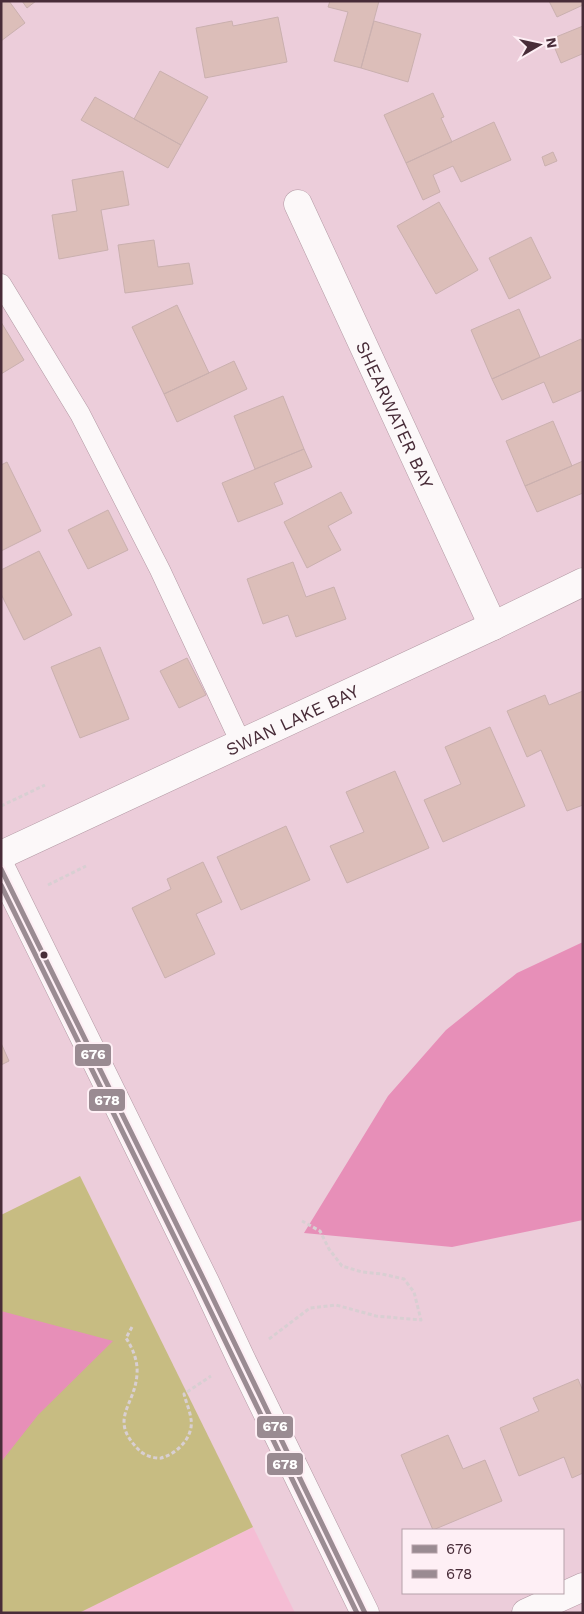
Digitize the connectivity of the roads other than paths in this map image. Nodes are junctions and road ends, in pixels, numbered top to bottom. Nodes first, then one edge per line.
1 (298, 204) dead end
2 (1, 284) edge
3 (583, 582) edge
4 (493, 626) junction
5 (241, 744) junction
6 (1, 855) edge
7 (1, 868) edge
8 (583, 1587) edge
9 (365, 1613) edge
10 (526, 1613) edge

1 - 4 street, SHEARWATER BAY
2 - 5 lane
3 - 4 street, SWAN LAKE BAY
4 - 5 street, SWAN LAKE BAY
5 - 6 street, SWAN LAKE BAY
7 - 9 street
8 - 10 street

